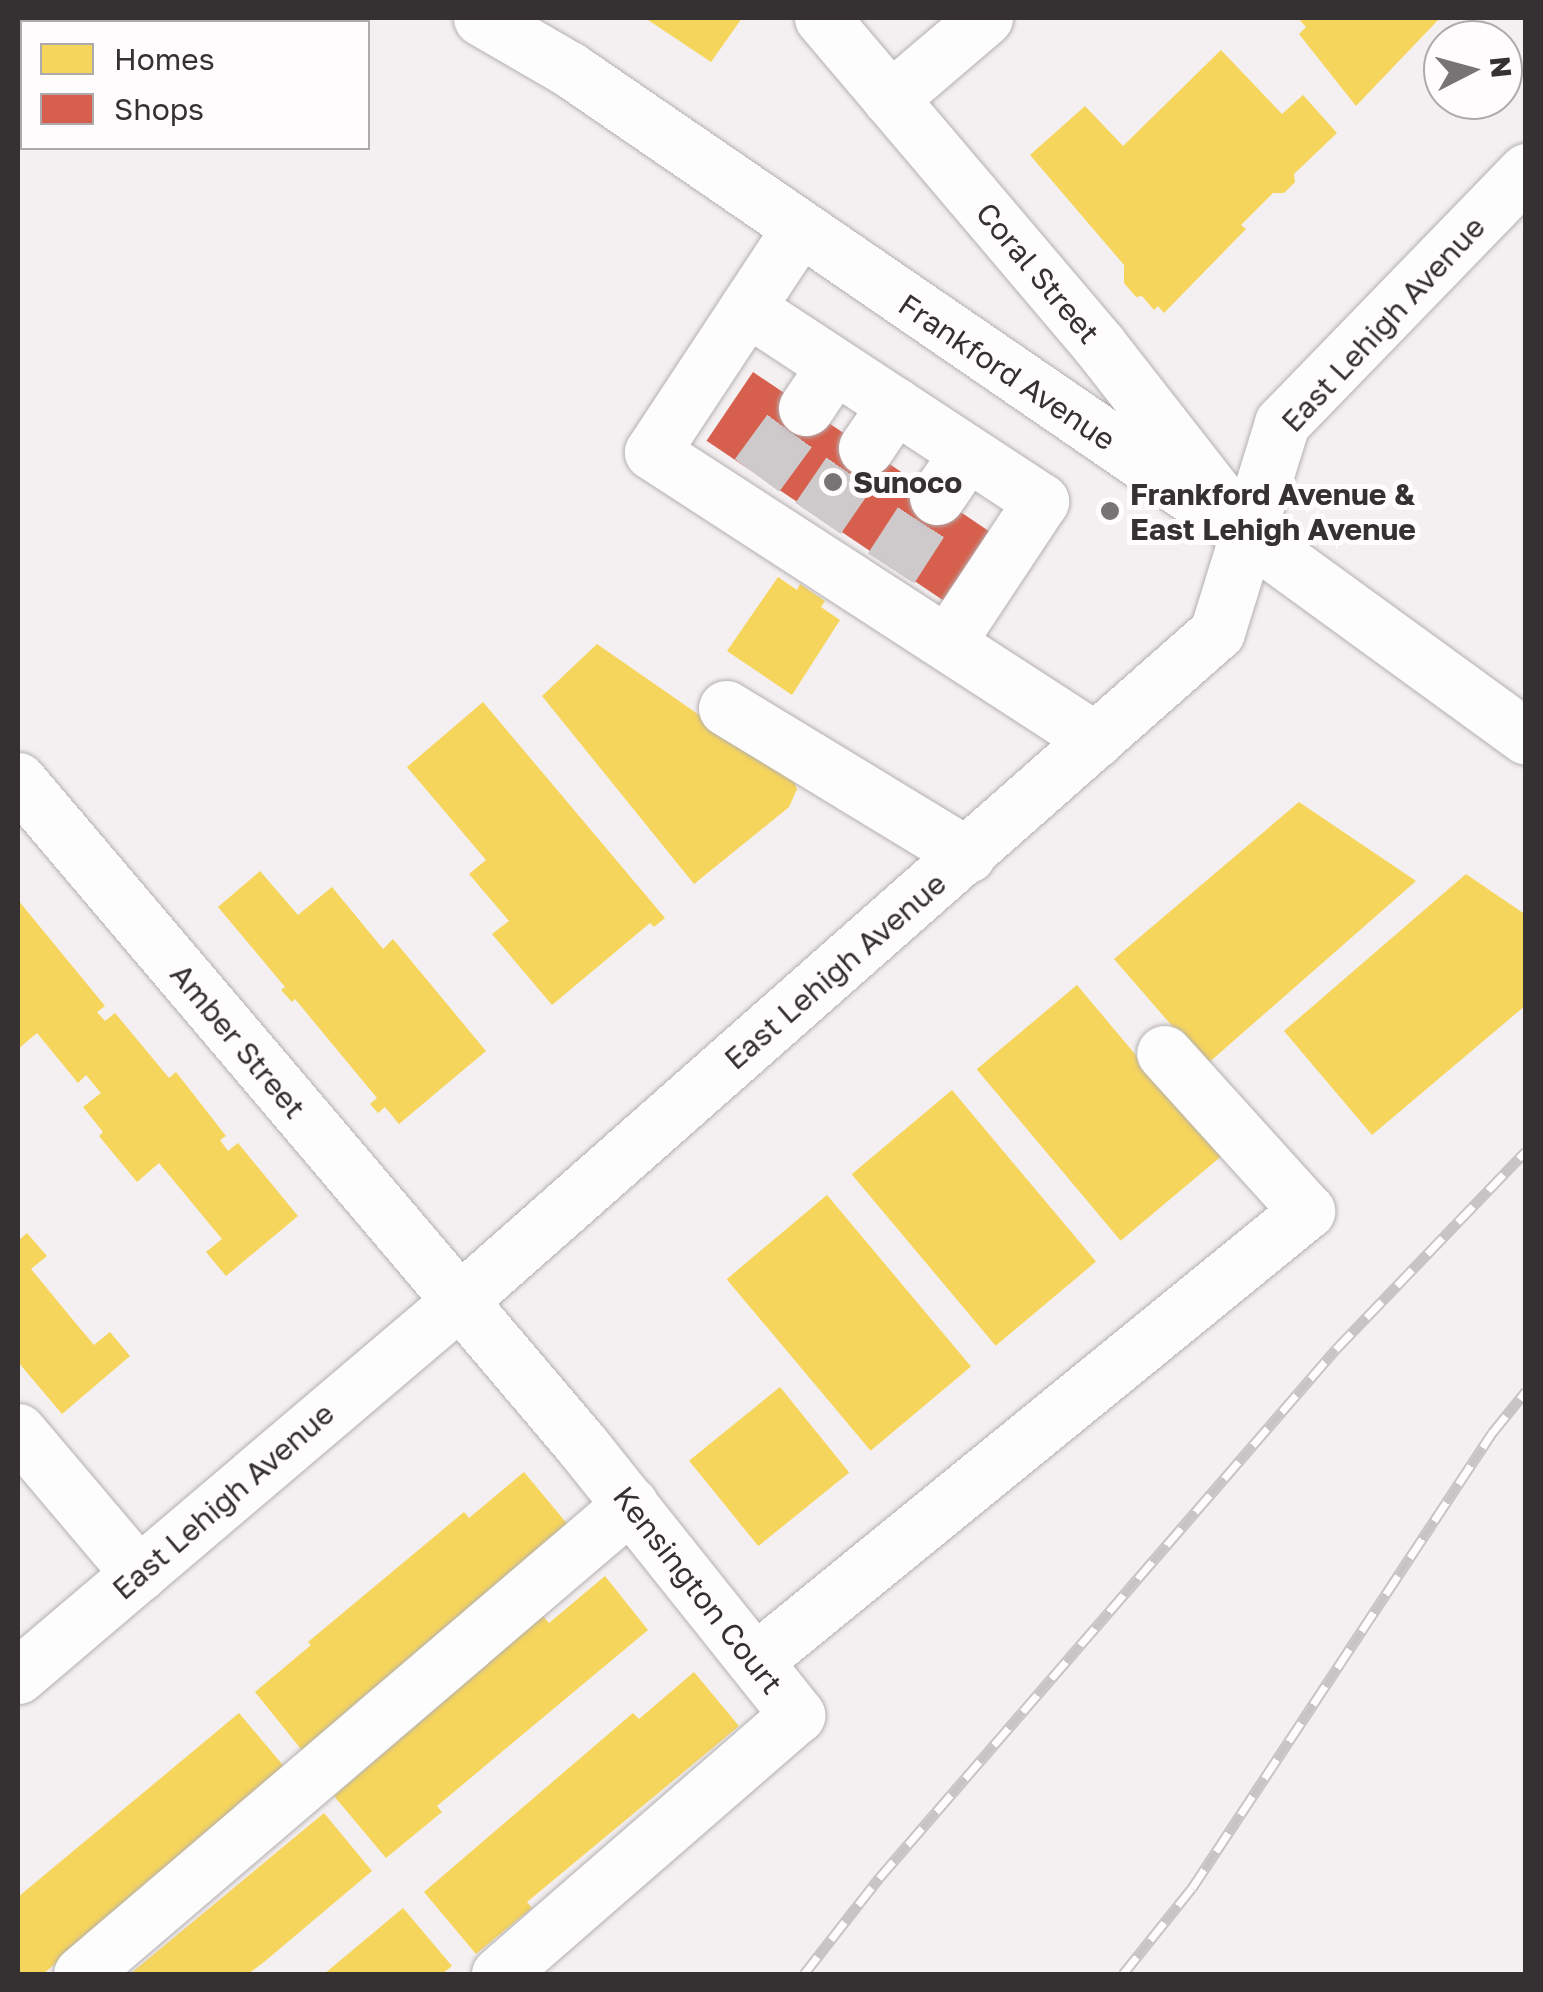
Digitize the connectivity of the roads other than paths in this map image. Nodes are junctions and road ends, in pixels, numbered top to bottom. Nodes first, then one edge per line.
1 (482, 18) edge
2 (822, 18) edge
3 (985, 18) edge
4 (890, 99) junction
5 (1526, 171) edge
6 (800, 228) junction
7 (748, 308) junction
8 (967, 453) junction
9 (937, 498) tunnel mouth
10 (1247, 534) junction
11 (948, 644) junction
12 (726, 708) dead end
13 (1526, 737) edge
14 (1096, 740) junction
15 (18, 780) edge
16 (968, 854) junction
17 (1164, 1053) dead end
18 (458, 1302) junction
19 (18, 1431) edge
20 (631, 1504) junction
21 (139, 1574) junction
22 (756, 1660) junction
23 (18, 1676) edge
24 (80, 1974) edge
25 (499, 1974) edge

1 - 6 main road, Frankford Avenue
2 - 4 main road, Coral Street
3 - 4 main road
4 - 10 main road, Coral Street
5 - 10 main road, East Lehigh Avenue
6 - 7 main road
6 - 10 main road, Frankford Avenue
7 - 8 main road
7 - 11 main road
8 - 9 main road
8 - 11 main road
10 - 13 main road, Frankford Avenue
10 - 14 main road, East Lehigh Avenue
11 - 14 main road
12 - 16 main road
14 - 16 main road, East Lehigh Avenue
15 - 18 main road, Amber Street
16 - 18 main road, East Lehigh Avenue
17 - 22 main road
18 - 20 main road, Kensington Court
18 - 21 main road, East Lehigh Avenue
19 - 21 main road
20 - 22 main road, Kensington Court
20 - 24 main road
21 - 23 main road, East Lehigh Avenue
22 - 25 main road, Kensington Court

